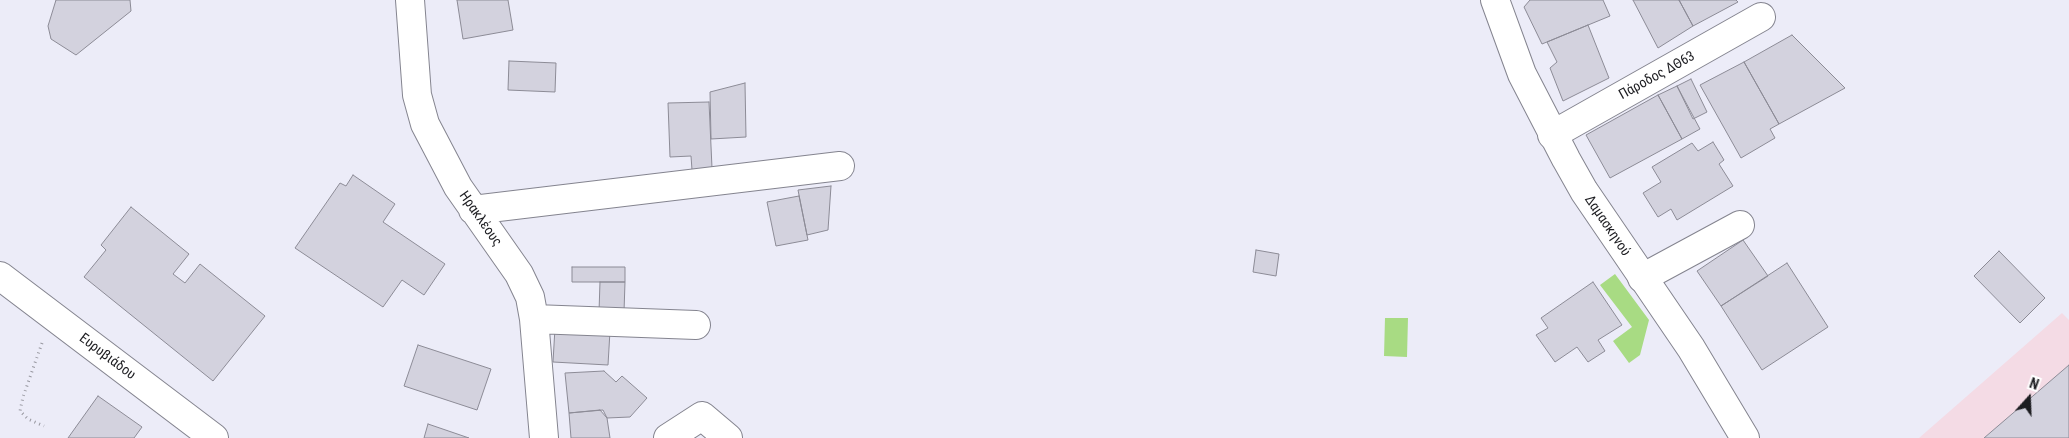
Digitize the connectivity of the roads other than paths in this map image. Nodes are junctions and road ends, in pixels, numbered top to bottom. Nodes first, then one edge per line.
1 (410, 0) edge
2 (1494, 0) edge
3 (1761, 17) dead end
4 (1552, 135) junction
5 (840, 166) dead end
6 (473, 210) junction
7 (1740, 225) dead end
8 (0, 276) edge
9 (1642, 278) junction
10 (534, 319) junction
11 (696, 325) dead end
12 (214, 438) edge
13 (544, 438) edge
14 (668, 438) edge
15 (728, 438) edge
16 (1745, 438) edge

1 - 6 street, Ηρακλέους
2 - 4 street, Δαμασκηνού
3 - 4 street, Πάροδος ΔΘ63
4 - 9 street, Δαμασκηνού
5 - 6 street
6 - 10 street, Ηρακλέους
7 - 9 street
8 - 12 street, Ευρυβιάδου
9 - 16 street, Δαμασκηνού
10 - 11 street
10 - 13 street, Ηρακλέους
14 - 15 street

